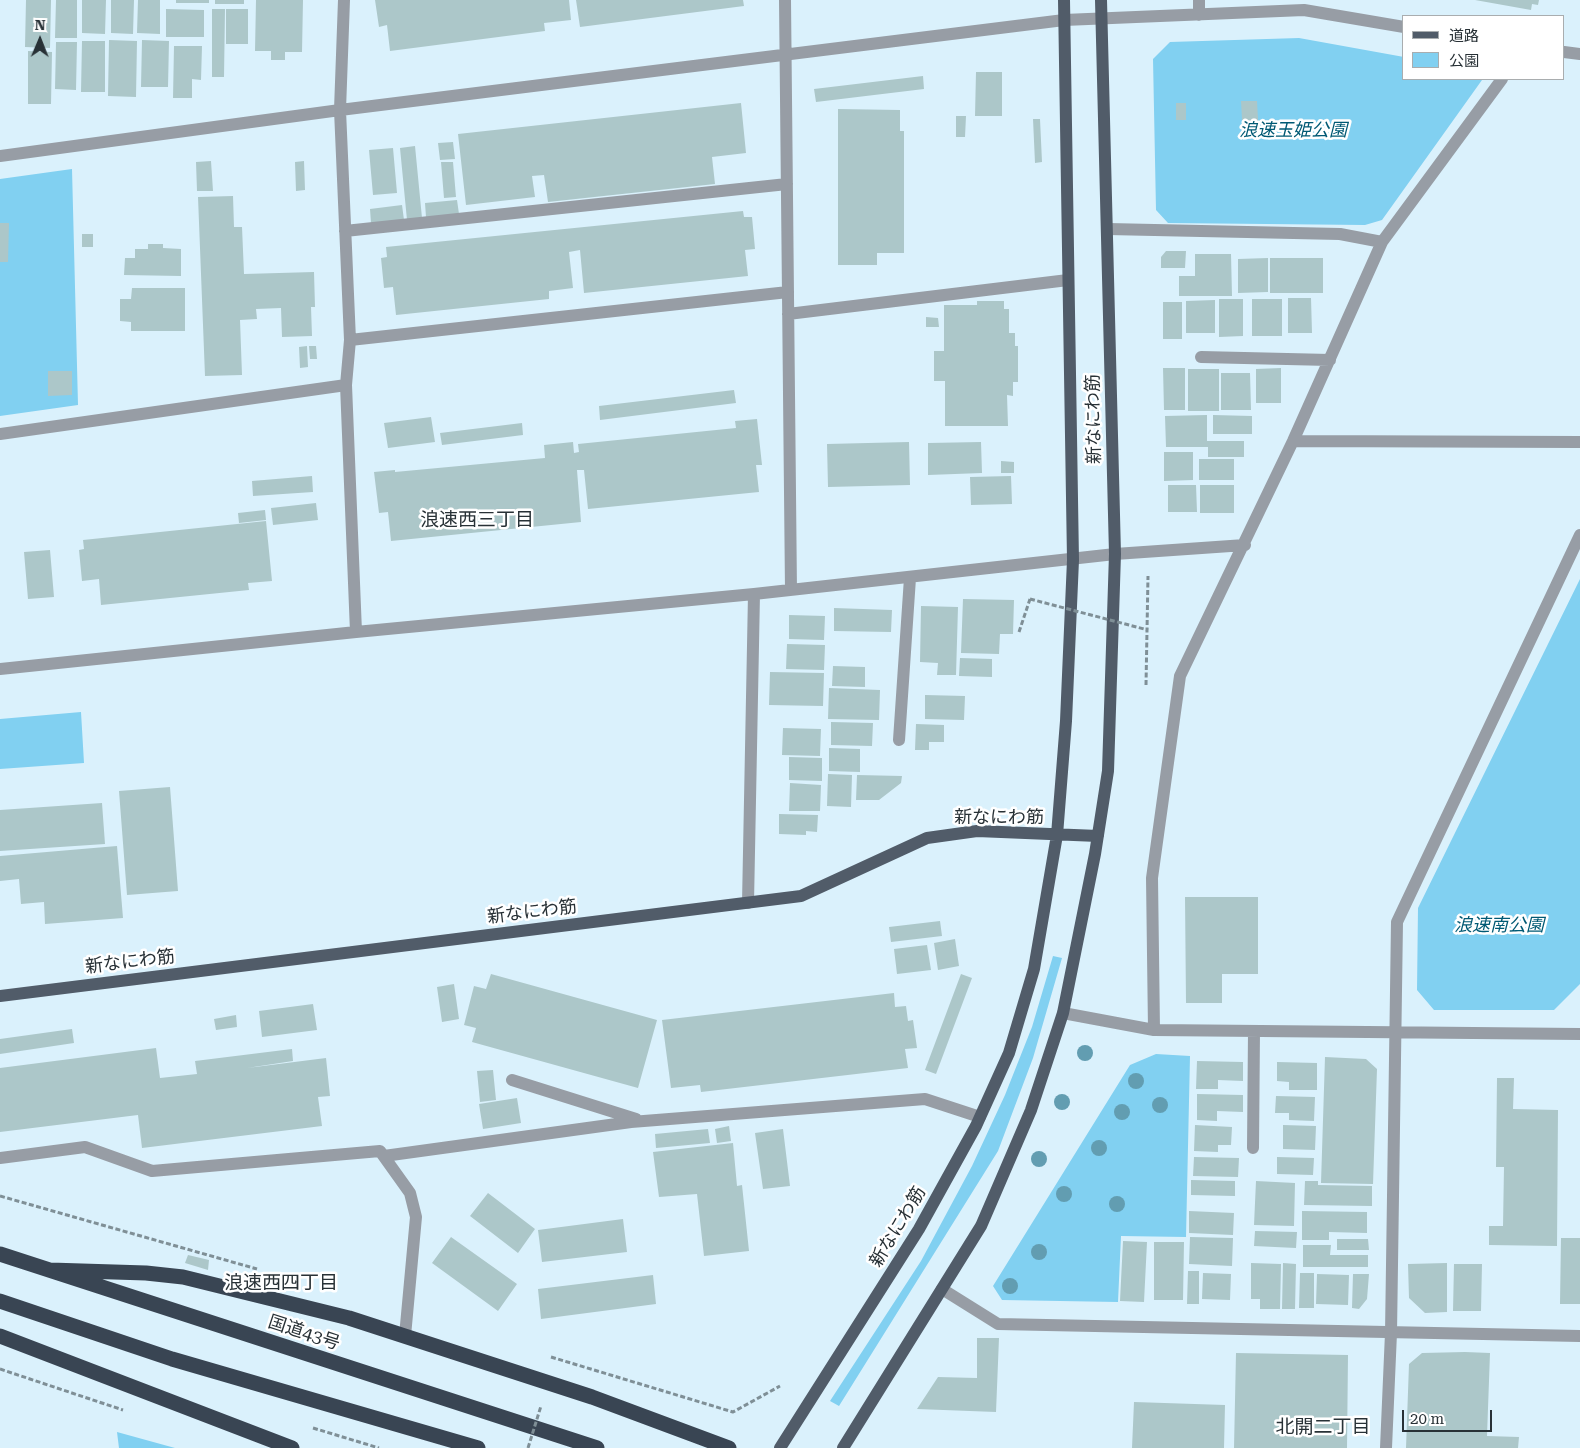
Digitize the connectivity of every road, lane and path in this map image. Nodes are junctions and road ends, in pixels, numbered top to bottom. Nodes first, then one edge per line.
1 (344, 0) edge
2 (785, 0) edge
3 (1064, 0) edge
4 (1101, 0) edge
5 (1199, 0) edge
6 (1304, 5) edge
7 (1199, 15) junction
8 (1101, 19) junction
9 (1064, 20) junction
10 (1402, 27) edge
11 (1565, 52) edge
12 (785, 54) junction
13 (1580, 54) edge
14 (1501, 80) edge
15 (340, 110) junction
16 (0, 156) edge
17 (787, 184) junction
18 (1108, 229) junction
19 (345, 231) junction
20 (1382, 242) junction
21 (1068, 280) junction
22 (788, 292) junction
23 (788, 314) junction
24 (350, 340) junction
25 (1201, 357) dead end
26 (1330, 360) junction
27 (346, 385) junction
28 (0, 434) edge
29 (1293, 441) junction
30 (1580, 442) edge
31 (1580, 535) edge
32 (1245, 545) junction
33 (1115, 554) junction
34 (1073, 560) junction
35 (1148, 576) dead end
36 (910, 578) junction
37 (792, 590) junction
38 (754, 594) junction
39 (1148, 630) junction
40 (356, 632) junction
41 (1019, 632) dead end
42 (0, 669) edge
43 (1146, 685) dead end
44 (899, 740) dead end
45 (1057, 835) junction
46 (1098, 836) junction
47 (748, 902) junction
48 (0, 996) edge
49 (1063, 1013) junction
50 (1154, 1030) junction
51 (1254, 1031) junction
52 (1395, 1032) junction
53 (1580, 1034) edge
54 (512, 1080) dead end
55 (980, 1117) junction
56 (643, 1121) junction
57 (1253, 1148) dead end
58 (384, 1156) junction
59 (0, 1158) edge
60 (0, 1254) edge
61 (50, 1270) junction
62 (942, 1289) junction
63 (0, 1301) edge
64 (1392, 1333) junction
65 (0, 1336) edge
66 (405, 1336) junction
67 (1580, 1336) edge
68 (0, 1369) edge
69 (541, 1406) dead end
70 (132, 1413) dead end
71 (313, 1428) dead end
72 (292, 1448) edge
73 (379, 1448) edge
74 (478, 1448) edge
75 (528, 1448) edge
76 (597, 1448) edge
77 (729, 1448) edge
78 (780, 1448) edge
79 (843, 1448) edge
80 (1386, 1448) edge

1 - 15 street
2 - 12 street
3 - 9 main road, 新なにわ筋
4 - 8 main road, 新なにわ筋
5 - 7 street
6 - 7 street
6 - 10 street
7 - 8 street
8 - 9 street
8 - 18 main road, 新なにわ筋
9 - 12 street
9 - 21 main road, 新なにわ筋
11 - 13 street
12 - 15 street
12 - 17 street
14 - 20 street
15 - 16 street
15 - 19 street
17 - 19 street
17 - 22 street
18 - 20 street
18 - 33 main road, 新なにわ筋
19 - 24 street
20 - 26 street
21 - 23 street
21 - 34 main road, 新なにわ筋
22 - 23 street
22 - 24 street
23 - 37 street
24 - 27 street
25 - 26 street
26 - 29 street
27 - 28 street
27 - 40 street
29 - 30 street
29 - 32 street
31 - 52 street
32 - 33 street
32 - 50 street
33 - 34 street
33 - 46 main road, 新なにわ筋
34 - 36 street
34 - 45 main road, 新なにわ筋
35 - 39 path
36 - 37 street
36 - 44 street
37 - 38 street
38 - 40 street
38 - 47 street
39 - 41 path, bridge
39 - 43 path
40 - 42 street
45 - 46 main road, 新なにわ筋
45 - 47 main road, 新なにわ筋
45 - 55 main road, 新なにわ筋
46 - 49 main road, 新なにわ筋
47 - 48 main road, 新なにわ筋
49 - 50 street
49 - 62 main road, 新なにわ筋
50 - 51 street
51 - 52 street
51 - 57 street
52 - 53 street
52 - 64 street
54 - 56 street
55 - 56 street
55 - 78 main road, 新なにわ筋
56 - 58 street
58 - 59 street
58 - 66 street
60 - 61 highway, 国道43号
61 - 66 highway
61 - 76 highway, 国道43号
62 - 64 street
62 - 79 main road, 新なにわ筋
63 - 74 highway
64 - 67 street
64 - 80 street
65 - 72 highway
66 - 77 highway
68 - 70 path
69 - 75 path, bridge
71 - 73 path

